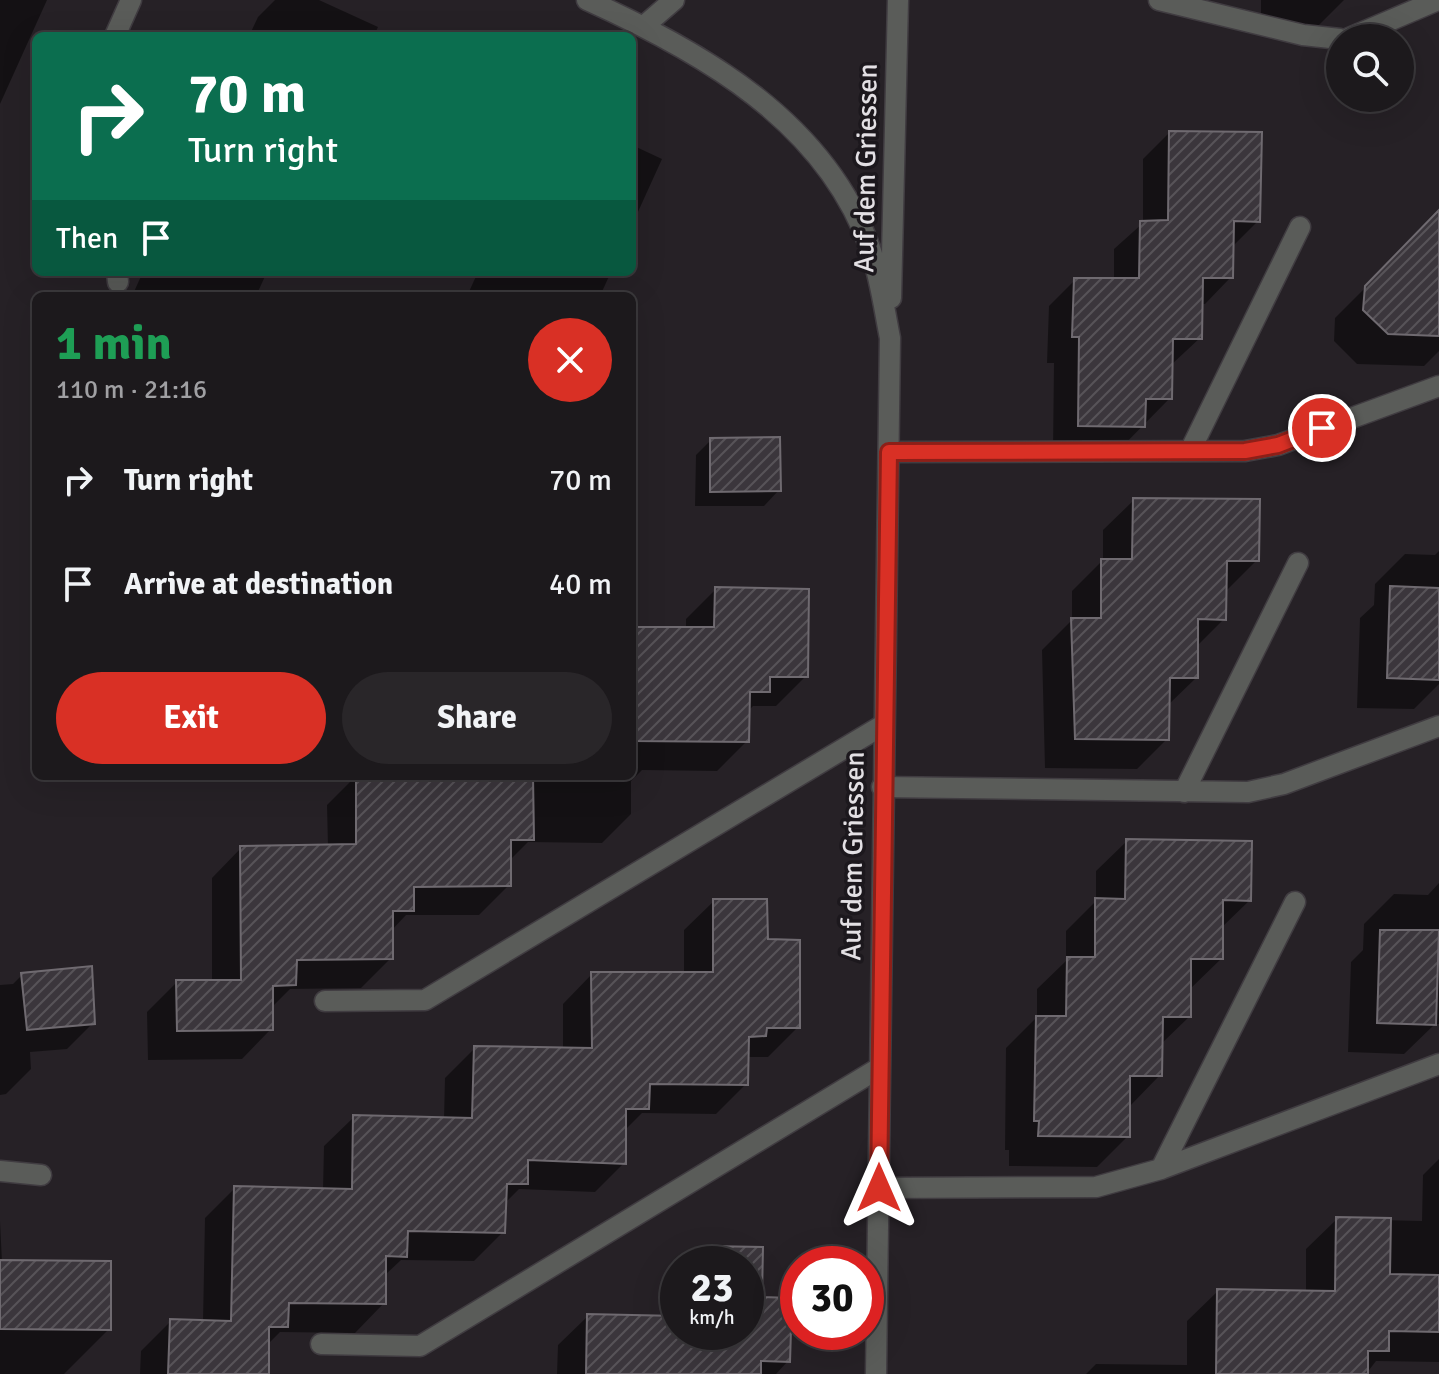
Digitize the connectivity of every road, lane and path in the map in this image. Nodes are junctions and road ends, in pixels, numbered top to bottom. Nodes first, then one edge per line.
1 (131, 0) edge
2 (587, 0) edge
3 (674, 0) edge
4 (898, 0) edge
5 (1159, 0) edge
6 (1438, 0) edge
7 (1382, 24) edge
8 (644, 26) junction
9 (117, 32) edge
10 (1326, 37) edge
11 (1300, 227) dead end
12 (890, 338) junction
13 (1439, 386) edge
14 (1190, 451) junction
15 (889, 452) junction
16 (1298, 563) dead end
17 (883, 725) junction
18 (1439, 726) edge
19 (882, 787) junction
20 (1184, 792) junction
21 (1295, 902) dead end
22 (325, 1001) dead end
23 (1439, 1064) edge
24 (879, 1068) junction
25 (1161, 1169) junction
26 (0, 1171) edge
27 (41, 1175) dead end
28 (879, 1188) junction
29 (321, 1344) dead end
30 (876, 1374) edge

1 - 9 street
2 - 8 street, Auf dem Griessen
3 - 8 street
4 - 12 street, Auf dem Griessen
5 - 10 street
6 - 7 street
8 - 12 street, Auf dem Griessen
11 - 14 street
12 - 15 street, Auf dem Griessen
13 - 14 street
14 - 15 street
15 - 17 street, Auf dem Griessen
16 - 20 street
17 - 19 street, Auf dem Griessen
17 - 22 street
18 - 20 street
19 - 20 street
19 - 24 street, Auf dem Griessen
21 - 25 street
23 - 25 street
24 - 28 street, Auf dem Griessen
24 - 29 street
25 - 28 street
26 - 27 street
28 - 30 street, Auf dem Griessen

